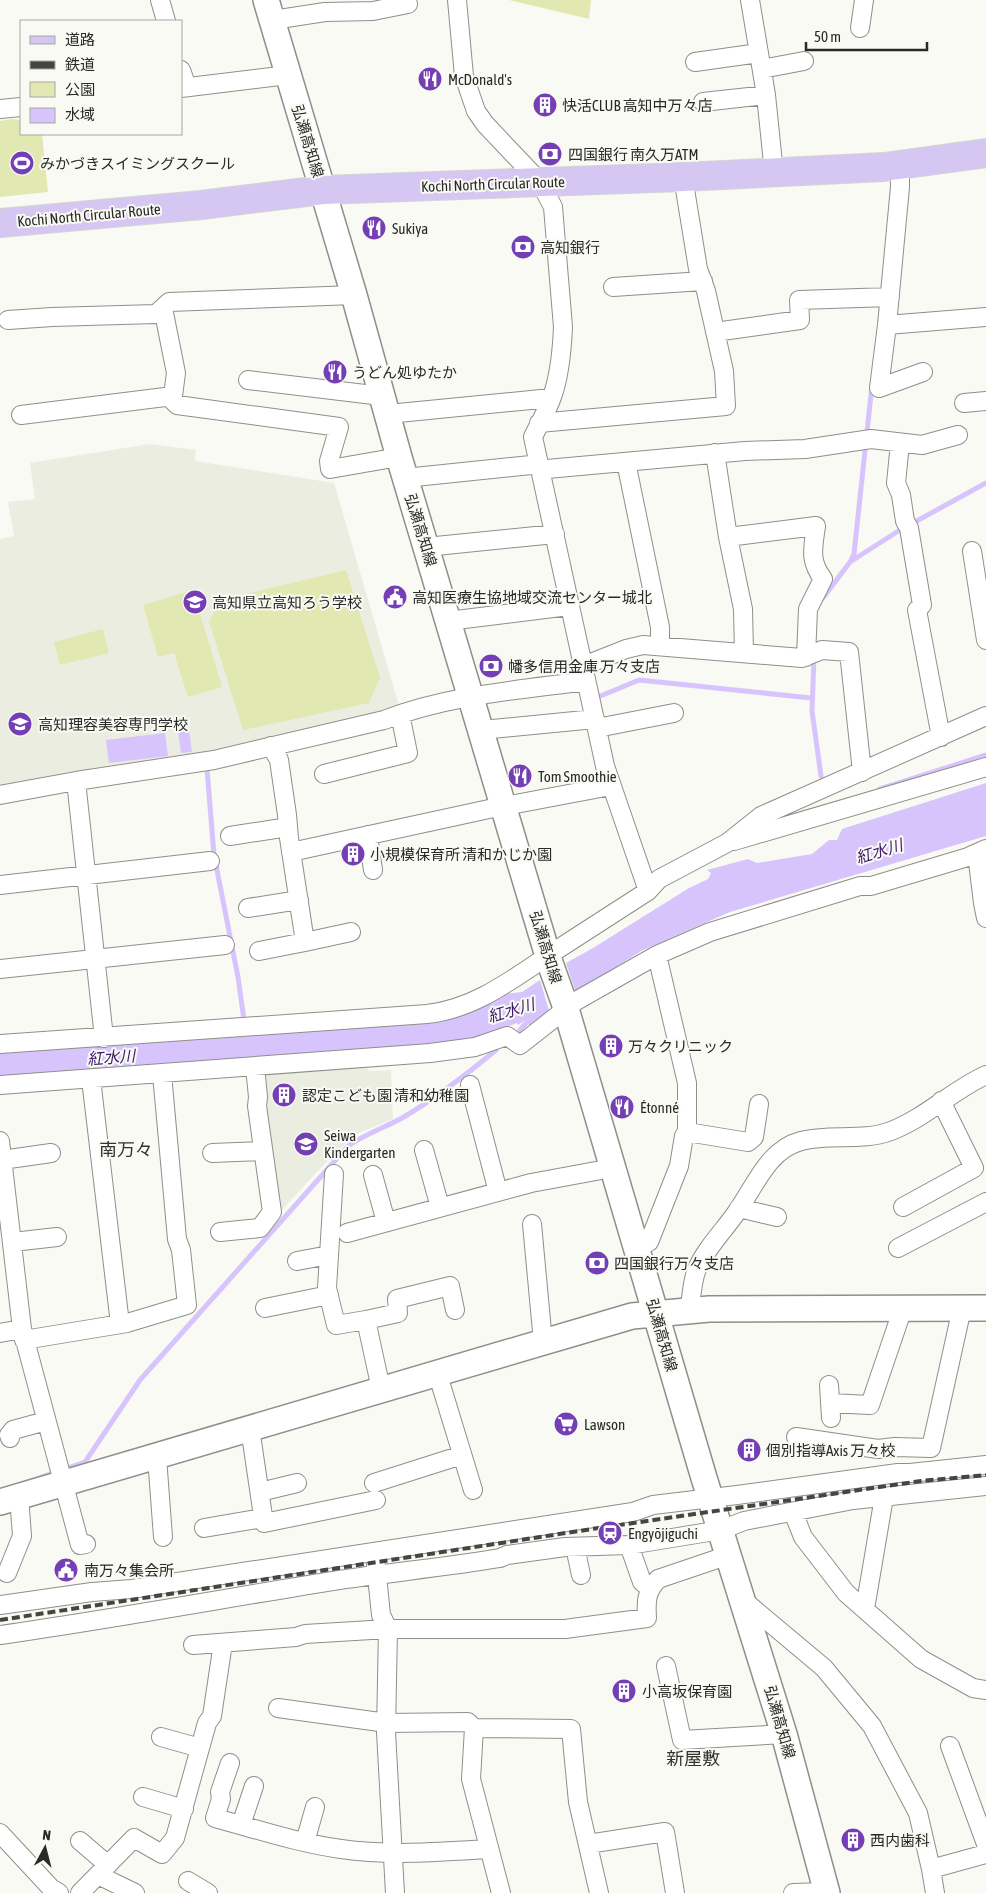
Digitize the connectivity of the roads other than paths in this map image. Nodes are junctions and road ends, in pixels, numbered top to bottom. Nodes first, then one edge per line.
1 (160, 0) edge
2 (457, 0) edge
3 (750, 0) edge
4 (864, 0) edge
5 (408, 4) dead end
6 (270, 10) edge
7 (166, 20) edge
8 (860, 28) dead end
9 (760, 61) junction
10 (804, 61) dead end
11 (695, 62) dead end
12 (288, 75) junction
13 (184, 88) edge
14 (766, 95) junction
15 (703, 102) dead end
16 (20, 107) edge
17 (0, 109) edge
18 (986, 153) edge
19 (900, 166) junction
20 (774, 173) junction
21 (683, 177) junction
22 (540, 182) junction
23 (323, 190) junction
24 (0, 223) edge
25 (703, 281) junction
26 (613, 287) dead end
27 (354, 295) junction
28 (890, 297) junction
29 (163, 308) junction
30 (986, 317) edge
31 (8, 320) dead end
32 (887, 325) junction
33 (715, 332) junction
34 (923, 372) dead end
35 (248, 380) dead end
36 (173, 396) junction
37 (551, 398) junction
38 (986, 401) edge
39 (964, 403) dead end
40 (385, 405) junction
41 (21, 415) dead end
42 (539, 423) junction
43 (958, 434) dead end
44 (900, 443) junction
45 (715, 453) junction
46 (626, 462) junction
47 (402, 467) junction
48 (540, 467) junction
49 (554, 534) junction
50 (728, 537) junction
51 (426, 547) junction
52 (972, 551) dead end
53 (569, 606) junction
54 (448, 620) junction
55 (986, 640) edge
56 (660, 646) junction
57 (744, 653) junction
58 (811, 654) junction
59 (585, 674) junction
60 (472, 697) junction
61 (674, 713) dead end
62 (400, 714) junction
63 (986, 716) edge
64 (596, 723) junction
65 (482, 730) junction
66 (940, 737) junction
67 (271, 746) junction
68 (986, 767) edge
69 (862, 772) junction
70 (324, 774) dead end
71 (76, 781) junction
72 (611, 786) junction
73 (0, 795) edge
74 (504, 807) junction
75 (288, 827) junction
76 (368, 835) junction
77 (230, 836) dead end
78 (727, 843) junction
79 (291, 852) junction
80 (982, 852) edge
81 (210, 860) dead end
82 (373, 870) dead end
83 (87, 875) junction
84 (0, 885) edge
85 (648, 891) junction
86 (299, 900) junction
87 (248, 908) dead end
88 (986, 918) edge
89 (351, 932) dead end
90 (305, 942) junction
91 (225, 944) dead end
92 (259, 951) dead end
93 (657, 955) junction
94 (96, 959) junction
95 (549, 959) junction
96 (0, 970) edge
97 (564, 1005) junction
98 (104, 1038) junction
99 (0, 1044) edge
100 (255, 1067) junction
101 (162, 1074) junction
102 (986, 1075) edge
103 (90, 1079) junction
104 (470, 1085) dead end
105 (0, 1086) edge
106 (941, 1101) junction
107 (759, 1104) dead end
108 (686, 1132) junction
109 (0, 1141) edge
110 (424, 1150) dead end
111 (263, 1151) junction
112 (51, 1153) dead end
113 (212, 1153) dead end
114 (2, 1160) junction
115 (980, 1164) edge
116 (612, 1168) junction
117 (334, 1174) dead end
118 (373, 1175) dead end
119 (498, 1192) junction
120 (986, 1202) edge
121 (440, 1207) junction
122 (903, 1207) dead end
123 (740, 1208) junction
124 (777, 1217) dead end
125 (386, 1222) junction
126 (532, 1224) dead end
127 (220, 1232) dead end
128 (347, 1233) dead end
129 (57, 1237) dead end
130 (13, 1242) junction
131 (636, 1247) junction
132 (898, 1248) dead end
133 (329, 1255) junction
134 (297, 1261) dead end
135 (329, 1295) junction
136 (266, 1308) dead end
137 (903, 1308) junction
138 (974, 1308) edge
139 (456, 1310) dead end
140 (689, 1310) junction
141 (656, 1312) junction
142 (366, 1320) junction
143 (120, 1324) junction
144 (0, 1333) edge
145 (23, 1334) junction
146 (543, 1342) junction
147 (437, 1372) junction
148 (829, 1385) dead end
149 (381, 1389) junction
150 (46, 1421) junction
151 (250, 1428) junction
152 (796, 1437) dead end
153 (10, 1438) dead end
154 (462, 1455) junction
155 (157, 1457) junction
156 (986, 1465) edge
157 (61, 1473) junction
158 (297, 1483) dead end
159 (986, 1486) edge
160 (473, 1490) dead end
161 (260, 1492) junction
162 (884, 1497) junction
163 (711, 1498) junction
164 (10, 1499) edge
165 (793, 1512) junction
166 (263, 1518) junction
167 (204, 1528) dead end
168 (720, 1530) junction
169 (163, 1537) dead end
170 (86, 1544) dead end
171 (629, 1545) junction
172 (575, 1547) junction
173 (375, 1552) junction
174 (729, 1555) junction
175 (7, 1573) dead end
176 (581, 1575) dead end
177 (377, 1576) junction
178 (650, 1588) junction
179 (743, 1600) junction
180 (0, 1605) edge
181 (865, 1609) junction
182 (388, 1629) junction
183 (0, 1635) edge
184 (223, 1643) junction
185 (194, 1645) dead end
186 (666, 1666) dead end
187 (986, 1690) edge
188 (278, 1708) dead end
189 (387, 1723) junction
190 (474, 1728) junction
191 (784, 1734) junction
192 (161, 1737) dead end
193 (950, 1746) dead end
194 (200, 1748) junction
195 (230, 1763) dead end
196 (254, 1786) dead end
197 (143, 1797) dead end
198 (315, 1807) dead end
199 (184, 1809) junction
200 (241, 1824) junction
201 (0, 1833) edge
202 (80, 1841) dead end
203 (306, 1842) junction
204 (588, 1844) junction
205 (986, 1844) edge
206 (489, 1849) junction
207 (393, 1853) junction
208 (986, 1854) edge
209 (932, 1868) junction
210 (103, 1870) junction
211 (188, 1880) dead end
212 (827, 1892) edge
213 (59, 1893) edge
214 (80, 1893) edge
215 (135, 1893) edge
216 (208, 1893) edge
217 (395, 1893) edge
218 (501, 1893) edge
219 (599, 1893) edge
220 (675, 1893) edge
221 (792, 1893) edge
222 (935, 1893) edge

1 - 7 street
2 - 22 street
3 - 9 street
4 - 8 street
5 - 6 street
6 - 12 main road, 弘瀬高知線
9 - 10 street
9 - 11 street
9 - 14 street
12 - 13 street
12 - 23 main road, 弘瀬高知線
14 - 15 street
14 - 20 street
16 - 17 street
18 - 19 main road, Kochi North Circular Route
19 - 20 main road, Kochi North Circular Route
19 - 28 street
20 - 21 main road, Kochi North Circular Route
21 - 22 main road, Kochi North Circular Route
21 - 25 street
22 - 23 main road, Kochi North Circular Route
22 - 37 street
23 - 24 main road, Kochi North Circular Route
23 - 27 main road, 弘瀬高知線
25 - 26 street
25 - 33 street
27 - 29 street
27 - 40 main road, 弘瀬高知線
28 - 32 street
28 - 33 street
29 - 31 street
29 - 36 street
30 - 32 street
32 - 34 street
33 - 42 street
35 - 40 street
36 - 41 street
36 - 47 street
37 - 40 street
37 - 42 street
38 - 39 street
40 - 47 main road, 弘瀬高知線
42 - 48 street
43 - 44 street
44 - 45 street
44 - 66 street
45 - 46 street
45 - 50 street
46 - 48 street
46 - 56 street
47 - 48 street
47 - 51 main road, 弘瀬高知線
48 - 49 street
49 - 51 street
49 - 53 street
50 - 57 street
50 - 58 street
51 - 54 main road, 弘瀬高知線
52 - 55 street
53 - 54 street
53 - 59 street
54 - 60 main road, 弘瀬高知線
56 - 57 street
56 - 59 street
57 - 58 street
58 - 69 street
59 - 60 street
59 - 64 street
60 - 62 street
60 - 65 main road, 弘瀬高知線
61 - 64 street
62 - 67 street
62 - 70 street
63 - 66 street
64 - 65 street
64 - 72 street
65 - 74 main road, 弘瀬高知線
66 - 69 street
67 - 71 street
67 - 75 street
68 - 78 street
69 - 78 street
71 - 73 street
71 - 83 street
72 - 74 street
72 - 85 street
74 - 76 street
74 - 95 main road, 弘瀬高知線
75 - 77 street
75 - 79 street
76 - 79 street
76 - 82 street
78 - 85 street
79 - 86 street
80 - 88 street
80 - 93 street
81 - 83 street
83 - 84 street
83 - 94 street
85 - 95 street
86 - 87 street
86 - 90 street
89 - 90 street
90 - 92 street
91 - 94 street
93 - 97 street
93 - 108 street
94 - 96 street
94 - 98 street
95 - 97 main road, 弘瀬高知線
95 - 98 street
97 - 100 street
97 - 116 main road, 弘瀬高知線
98 - 99 street
100 - 101 street
100 - 111 street
101 - 103 street
101 - 143 street
102 - 106 street
103 - 105 street
103 - 143 street
104 - 119 street
106 - 115 street
106 - 123 street
107 - 108 street
108 - 131 street
109 - 114 street
110 - 121 street
111 - 113 street
111 - 127 street
112 - 114 street
114 - 130 street
115 - 122 street
116 - 119 street
116 - 131 main road, 弘瀬高知線
117 - 133 street
118 - 125 street
119 - 121 street
120 - 132 street
121 - 125 street
123 - 124 street
123 - 140 street
125 - 128 street
126 - 146 street
129 - 130 street
130 - 145 street
131 - 141 main road, 弘瀬高知線
133 - 134 street
133 - 135 street
135 - 136 street
135 - 142 street
137 - 138 main road
137 - 140 main road
137 - 148 street
138 - 152 street
139 - 142 street
140 - 141 main road
141 - 146 main road
141 - 163 main road, 弘瀬高知線
142 - 149 street
143 - 145 street
144 - 145 street
145 - 150 street
146 - 147 main road
147 - 149 main road
147 - 154 street
149 - 151 main road
150 - 153 street
150 - 157 street
151 - 155 main road
151 - 161 street
154 - 160 street
154 - 166 street
155 - 157 main road
155 - 169 street
156 - 163 street
157 - 164 main road
157 - 170 street
158 - 161 street
159 - 162 street
161 - 166 street
162 - 165 street
162 - 181 street
163 - 168 main road, 弘瀬高知線
163 - 173 street
164 - 175 street
165 - 168 street
165 - 181 street
166 - 167 street
168 - 171 street
168 - 174 main road, 弘瀬高知線
171 - 172 street
171 - 178 street
172 - 176 street
172 - 177 street
173 - 177 street
173 - 180 street
174 - 178 street
174 - 179 main road, 弘瀬高知線
177 - 182 street
177 - 183 street
178 - 182 street
179 - 191 main road, 弘瀬高知線
179 - 209 street
181 - 187 street
182 - 184 street
182 - 189 street
184 - 185 street
184 - 194 street
186 - 191 street
188 - 189 street
189 - 190 street
189 - 207 street
190 - 204 street
190 - 206 street
191 - 212 main road, 弘瀬高知線
192 - 194 street
193 - 205 street
194 - 199 street
195 - 200 street
196 - 200 street
197 - 199 street
198 - 203 street
199 - 210 street
200 - 203 street
201 - 213 street
202 - 210 street
203 - 207 street
204 - 219 street
204 - 220 street
206 - 207 street
206 - 218 street
207 - 217 street
208 - 209 street
209 - 222 street
210 - 214 street
210 - 215 street
211 - 216 street
212 - 221 street

